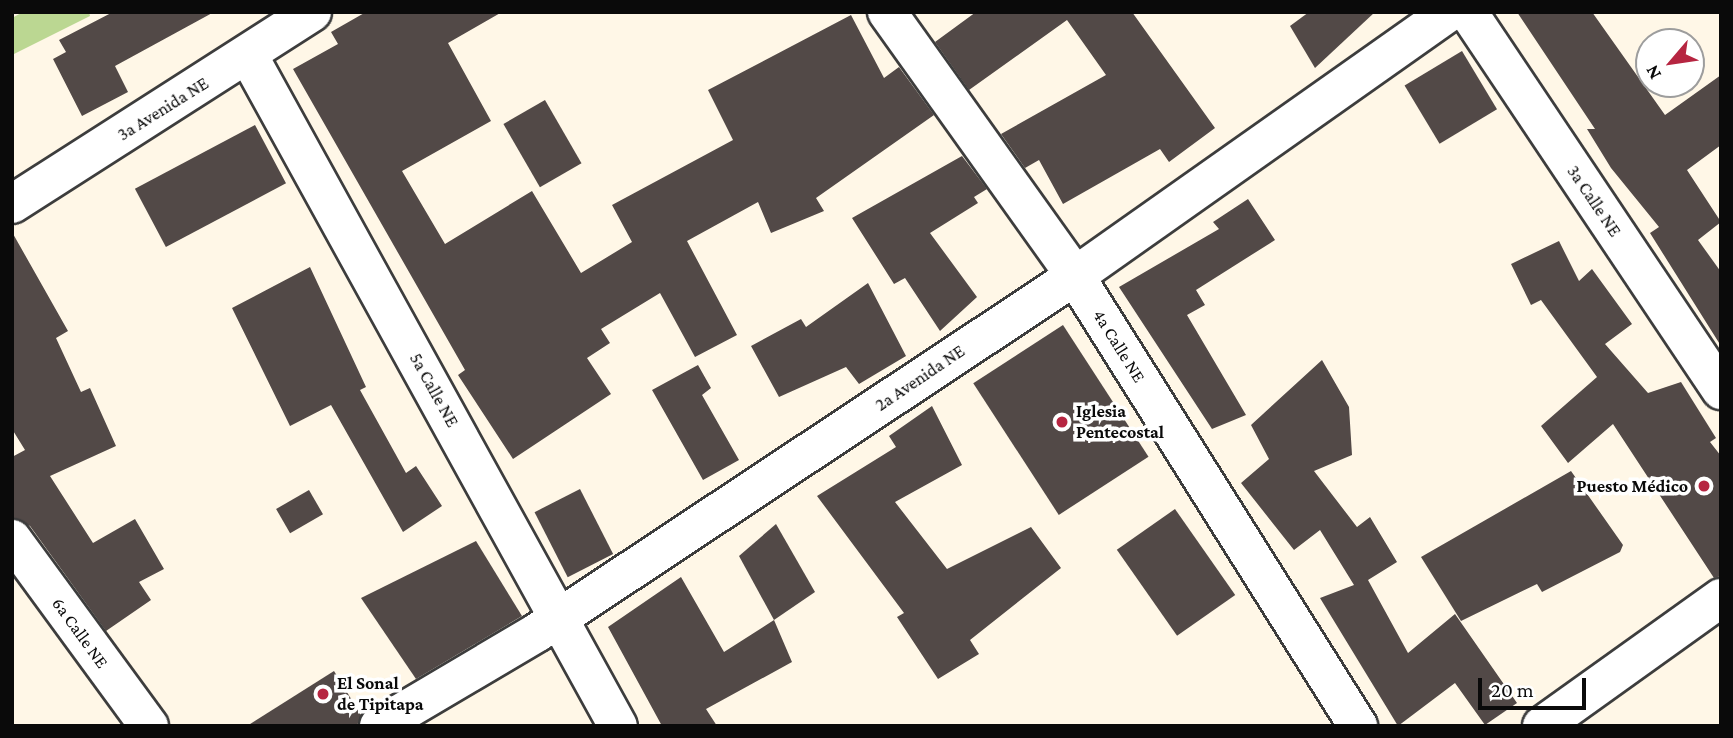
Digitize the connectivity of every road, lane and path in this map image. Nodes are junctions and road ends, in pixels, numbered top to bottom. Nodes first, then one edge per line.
1 (312, 12) edge
2 (887, 12) edge
3 (1449, 12) edge
4 (1468, 12) edge
5 (248, 55) junction
6 (12, 204) edge
7 (1075, 276) junction
8 (1721, 390) edge
9 (12, 539) edge
10 (1721, 598) edge
11 (555, 620) junction
12 (149, 726) edge
13 (379, 726) edge
14 (618, 726) edge
15 (1358, 726) edge
16 (1542, 726) edge

1 - 5 street, 3a Avenida NE
2 - 7 street, 4a Calle NE
3 - 7 street, 2a Avenida NE
4 - 8 street, 3a Calle NE
5 - 6 street, 3a Avenida NE
5 - 11 street, 5a Calle NE
7 - 11 street, 2a Avenida NE
7 - 15 street, 4a Calle NE
9 - 12 street, 6a Calle NE
10 - 16 street
11 - 13 street, 2a Avenida NE
11 - 14 street, 5a Calle NE

